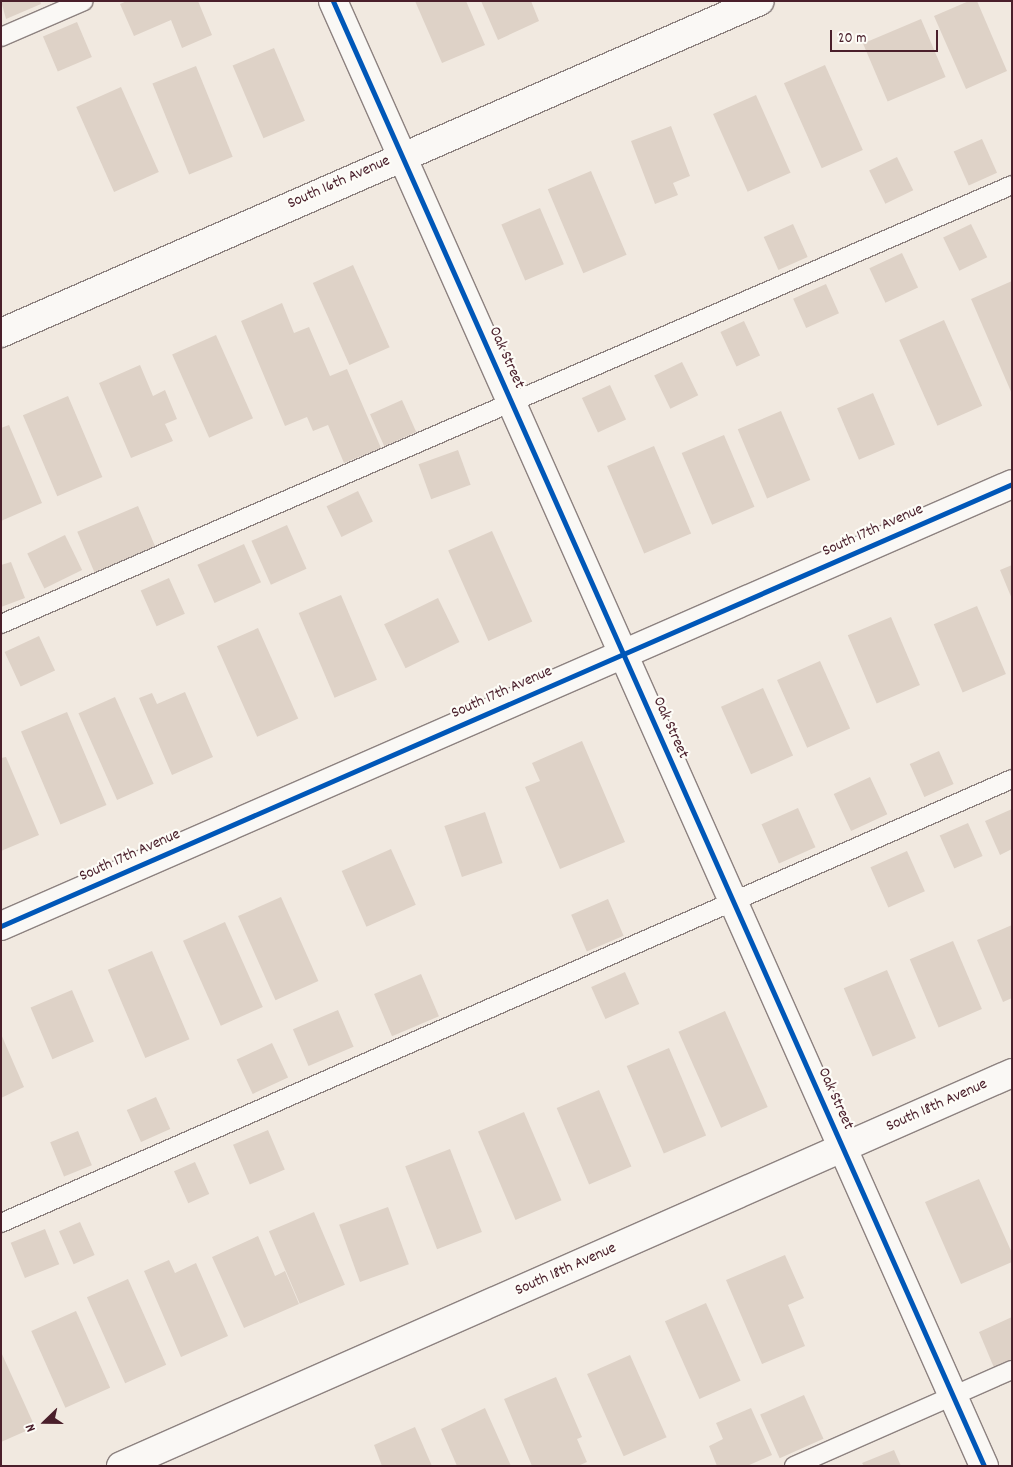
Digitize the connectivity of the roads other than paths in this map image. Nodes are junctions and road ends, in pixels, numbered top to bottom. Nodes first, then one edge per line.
1 (84, 1) edge
2 (333, 1) edge
3 (760, 1) edge
4 (1, 37) edge
5 (401, 155) junction
6 (1012, 185) edge
7 (1, 333) edge
8 (512, 403) junction
9 (1012, 484) edge
10 (1, 624) edge
11 (623, 654) junction
12 (1012, 779) edge
13 (733, 900) junction
14 (1, 926) edge
15 (1012, 1073) edge
16 (843, 1148) junction
17 (1, 1223) edge
18 (1012, 1370) edge
19 (953, 1396) junction
20 (121, 1466) edge
21 (794, 1466) edge
22 (984, 1466) edge

1 - 4 lane
2 - 5 street, Oak Street
3 - 5 street, South 16th Avenue
5 - 7 street, South 16th Avenue
5 - 8 street, Oak Street
6 - 8 lane
8 - 10 lane
8 - 11 street, Oak Street
9 - 11 street, South 17th Avenue
11 - 13 street, Oak Street
11 - 14 street, South 17th Avenue
12 - 13 lane
13 - 16 street, Oak Street
13 - 17 lane
15 - 16 street, South 18th Avenue
16 - 19 street, Oak Street
16 - 20 street, South 18th Avenue
18 - 19 lane
19 - 21 lane
19 - 22 street, Oak Street

